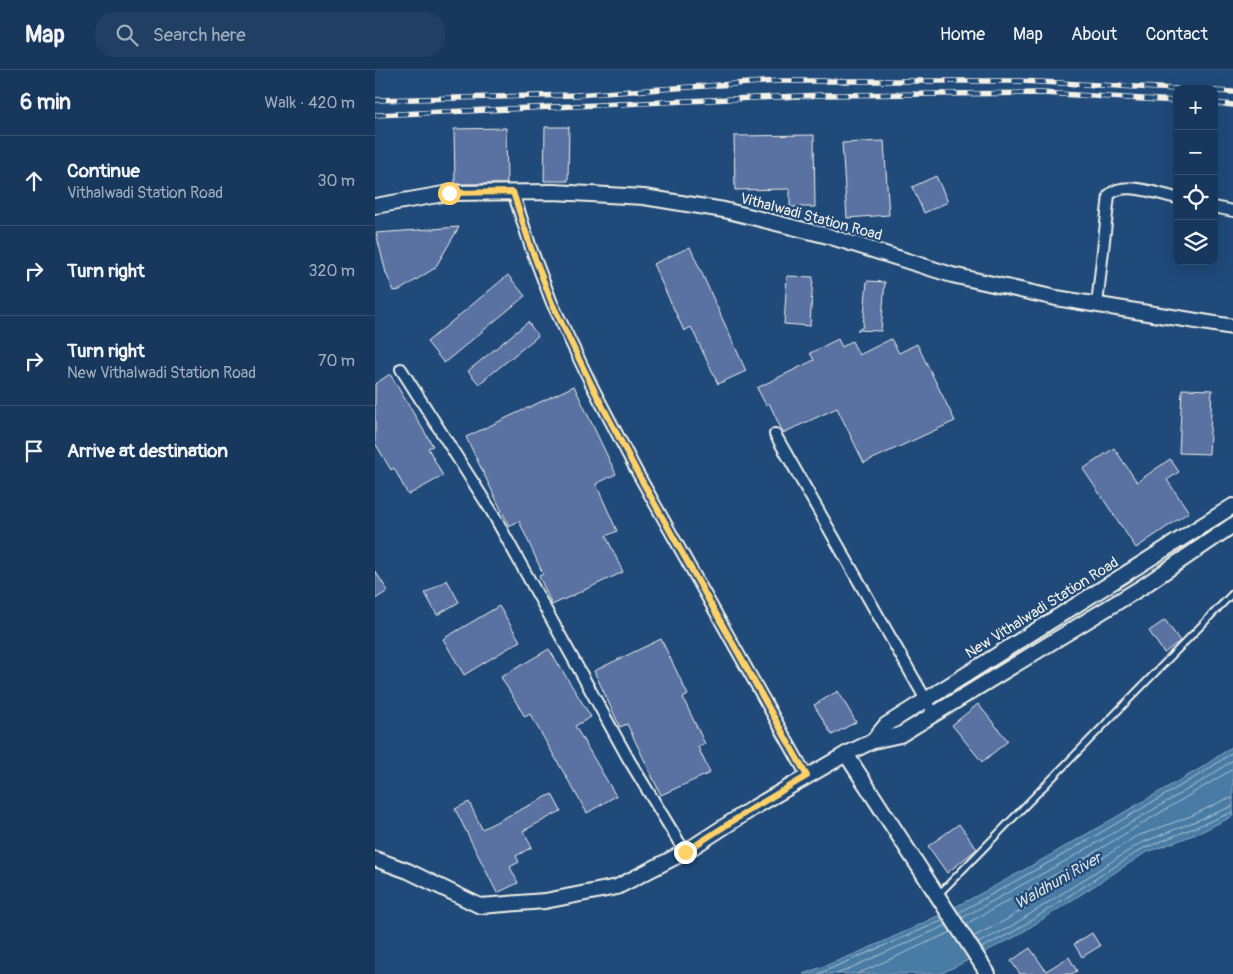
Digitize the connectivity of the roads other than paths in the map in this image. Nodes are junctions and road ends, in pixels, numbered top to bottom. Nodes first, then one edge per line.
1 (513, 192) junction
2 (1173, 197) edge
3 (375, 206) edge
4 (1218, 208) edge
5 (1233, 211) edge
6 (1097, 305) junction
7 (1233, 327) edge
8 (401, 369) dead end
9 (775, 434) dead end
10 (1233, 506) edge
11 (1233, 525) edge
12 (1233, 593) edge
13 (1058, 617) junction
14 (1069, 632) junction
15 (925, 701) junction
16 (934, 714) junction
17 (873, 741) junction
18 (846, 754) junction
19 (807, 776) junction
20 (685, 852) junction
21 (375, 859) edge
22 (940, 899) junction
23 (987, 972) edge

1 - 3 street, Vithalwadi Station Road
1 - 6 street, Vithalwadi Station Road
1 - 19 street
2 - 6 street
4 - 5 street
6 - 7 street, Vithalwadi Station Road
8 - 20 street
9 - 15 street
10 - 13 street, New Vithalwadi Station Road
11 - 14 street, New Vithalwadi Station Road
12 - 22 lane
13 - 14 street
13 - 15 street, New Vithalwadi Station Road
14 - 16 street, New Vithalwadi Station Road
15 - 16 street
15 - 17 street, New Vithalwadi Station Road
16 - 17 street, New Vithalwadi Station Road
17 - 18 street, New Vithalwadi Station Road
18 - 19 street, New Vithalwadi Station Road
18 - 22 street
19 - 20 street, New Vithalwadi Station Road
20 - 21 street, New Vithalwadi Station Road
22 - 23 street

